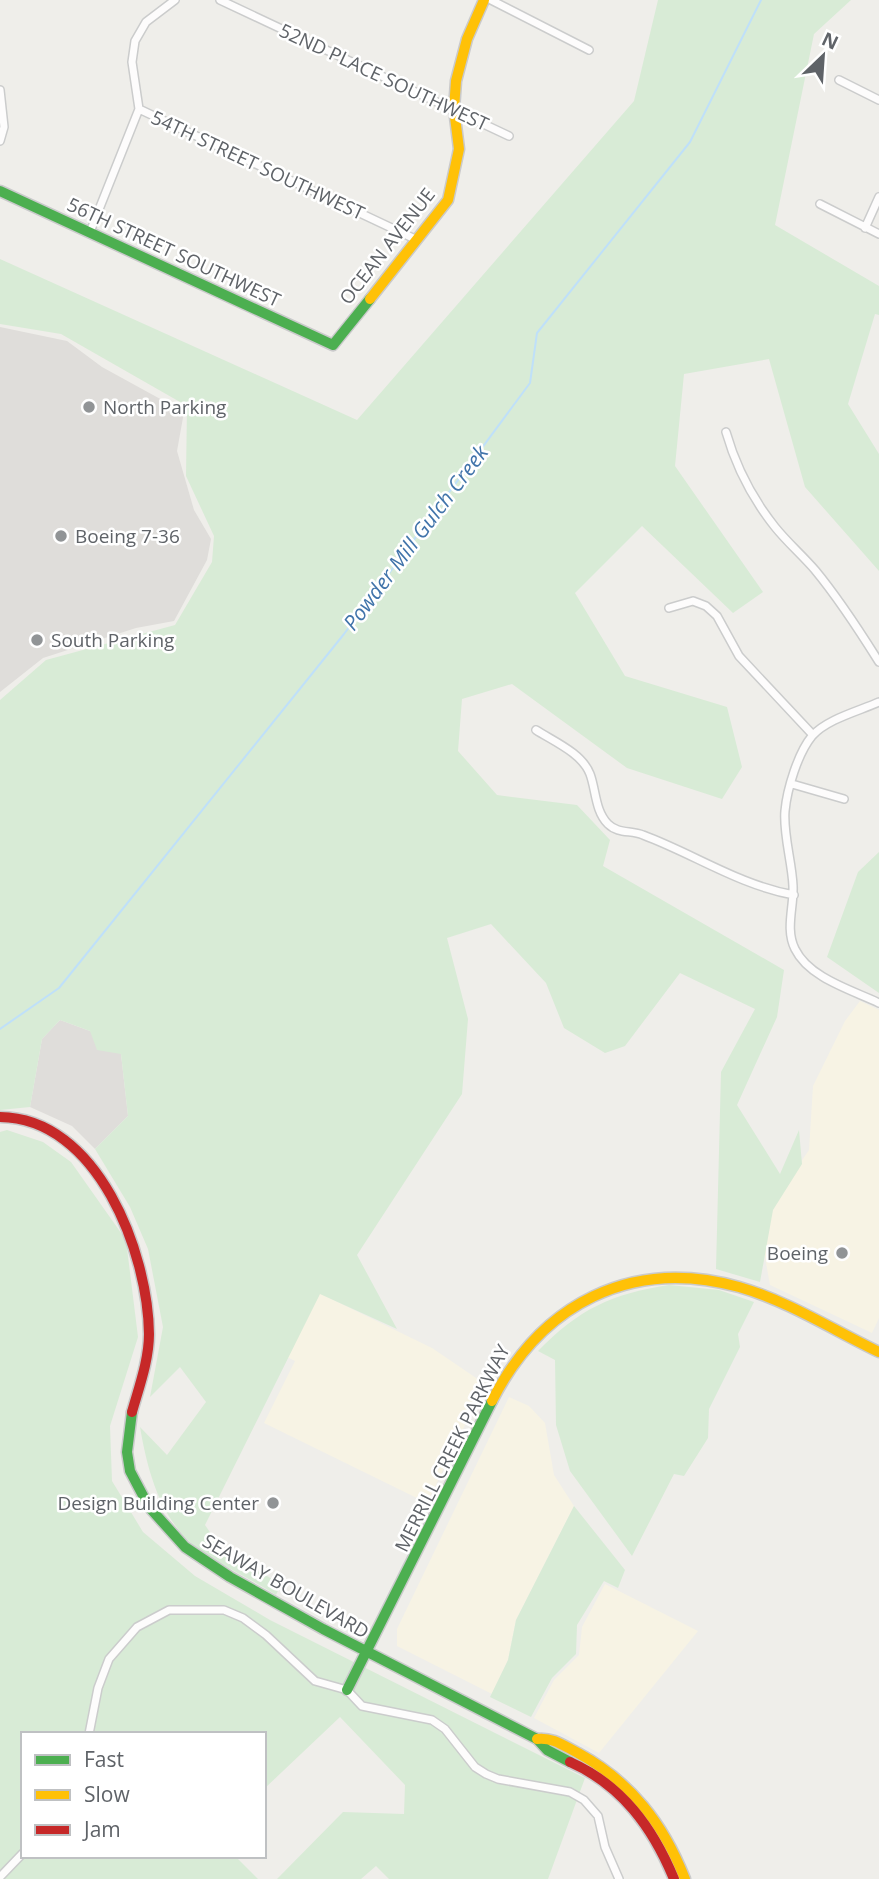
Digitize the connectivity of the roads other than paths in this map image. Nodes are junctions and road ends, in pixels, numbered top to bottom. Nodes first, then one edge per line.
1 (175, 0) edge
2 (220, 0) edge
3 (484, 0) edge
4 (491, 0) edge
5 (589, 50) dead end
6 (839, 80) dead end
7 (0, 90) edge
8 (879, 100) edge
9 (139, 109) junction
10 (454, 109) junction
11 (509, 136) dead end
12 (0, 141) edge
13 (0, 191) edge
14 (879, 197) edge
15 (820, 204) dead end
16 (865, 228) junction
17 (90, 232) junction
18 (879, 234) edge
19 (415, 239) junction
20 (333, 345) joint
21 (726, 432) dead end
22 (669, 608) dead end
23 (879, 662) edge
24 (879, 702) edge
25 (536, 730) dead end
26 (813, 735) junction
27 (792, 784) junction
28 (844, 799) dead end
29 (793, 895) junction
30 (879, 1003) edge
31 (0, 1117) edge
32 (878, 1350) edge
33 (367, 1654) junction
34 (347, 1690) junction
35 (89, 1732) edge
36 (537, 1739) junction
37 (21, 1855) edge
38 (0, 1877) edge
39 (620, 1879) edge
40 (674, 1879) edge
41 (685, 1879) edge

1 - 9 street
2 - 10 street, 52ND PLACE SOUTHWEST
3 - 10 street, OCEAN AVENUE
4 - 5 street
6 - 8 street
7 - 12 street
9 - 17 street
9 - 19 street, 54TH STREET SOUTHWEST
10 - 11 street, 52ND PLACE SOUTHWEST
10 - 19 street, OCEAN AVENUE
13 - 17 street, 56TH STREET SOUTHWEST
14 - 16 street
15 - 16 street
16 - 18 street
17 - 20 street, 56TH STREET SOUTHWEST
19 - 20 street, OCEAN AVENUE
21 - 23 street
22 - 26 street
24 - 26 street
25 - 29 street
26 - 27 street
27 - 28 street
27 - 29 street
29 - 30 street
31 - 33 street, SEAWAY BOULEVARD
32 - 33 street, MERRILL CREEK PARKWAY
33 - 34 street, MERRILL CREEK PARKWAY
33 - 36 street, SEAWAY BOULEVARD
34 - 35 street
34 - 39 street
36 - 40 street, SEAWAY BOULEVARD
36 - 41 street, SEAWAY BOULEVARD
37 - 38 street

